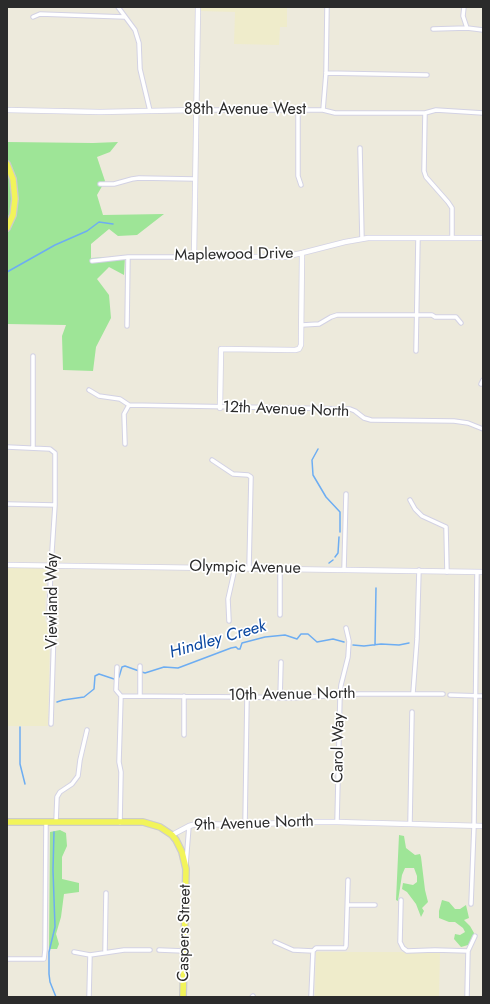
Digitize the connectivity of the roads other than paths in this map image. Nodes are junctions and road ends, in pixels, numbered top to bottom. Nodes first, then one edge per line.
1 (118, 7) edge
2 (198, 7) edge
3 (327, 7) edge
4 (464, 7) edge
5 (32, 16) dead end
6 (125, 17) junction
7 (467, 28) junction
8 (433, 29) dead end
9 (483, 30) edge
10 (326, 73) junction
11 (427, 75) dead end
12 (7, 110) edge
13 (197, 110) junction
14 (298, 110) junction
15 (323, 110) junction
16 (150, 111) junction
17 (483, 112) edge
18 (425, 114) junction
19 (360, 148) dead end
20 (7, 164) edge
21 (195, 179) junction
22 (100, 184) dead end
23 (301, 185) dead end
24 (7, 228) edge
25 (418, 238) junction
26 (452, 238) junction
27 (483, 238) edge
28 (362, 239) junction
29 (302, 253) junction
30 (128, 257) junction
31 (194, 257) junction
32 (92, 261) dead end
33 (417, 315) junction
34 (461, 322) dead end
35 (127, 326) dead end
36 (302, 326) junction
37 (416, 351) dead end
38 (33, 356) dead end
39 (89, 390) dead end
40 (129, 405) junction
41 (220, 408) junction
42 (483, 429) edge
43 (125, 444) dead end
44 (7, 447) edge
45 (33, 448) junction
46 (212, 460) dead end
47 (346, 494) dead end
48 (410, 500) dead end
49 (7, 504) edge
50 (55, 505) junction
51 (7, 565) edge
52 (51, 566) junction
53 (235, 568) junction
54 (249, 568) junction
55 (280, 569) junction
56 (344, 569) junction
57 (419, 570) junction
58 (447, 572) junction
59 (477, 572) junction
60 (483, 572) edge
61 (280, 615) dead end
62 (229, 621) dead end
63 (346, 628) dead end
64 (281, 662) dead end
65 (140, 666) dead end
66 (117, 667) dead end
67 (413, 694) junction
68 (443, 694) dead end
69 (450, 695) dead end
70 (121, 696) junction
71 (140, 696) junction
72 (184, 696) junction
73 (340, 696) junction
74 (476, 696) junction
75 (483, 696) edge
76 (247, 697) junction
77 (280, 698) junction
78 (412, 712) dead end
79 (51, 724) dead end
80 (87, 730) dead end
81 (184, 735) dead end
82 (7, 822) edge
83 (46, 822) junction
84 (56, 822) junction
85 (337, 822) junction
86 (120, 823) junction
87 (410, 823) junction
88 (245, 824) junction
89 (189, 826) junction
90 (474, 826) junction
91 (483, 826) edge
92 (172, 835) junction
93 (186, 869) junction
94 (348, 880) dead end
95 (106, 893) dead end
96 (401, 900) dead end
97 (471, 904) dead end
98 (348, 905) junction
99 (374, 905) dead end
100 (475, 936) dead end
101 (275, 942) dead end
102 (150, 950) dead end
103 (159, 950) dead end
104 (313, 950) junction
105 (184, 951) junction
106 (468, 951) junction
107 (74, 952) dead end
108 (105, 952) junction
109 (90, 955) junction
110 (7, 959) edge
111 (89, 997) edge
112 (184, 997) edge
113 (311, 997) edge
114 (467, 997) edge

1 - 6 street
2 - 13 street
3 - 10 street
4 - 7 street
5 - 6 street
6 - 16 street
7 - 8 street
7 - 9 street
10 - 11 street
10 - 15 street
12 - 16 street, 88th Avenue West
13 - 14 street, 88th Avenue West
13 - 16 street, 88th Avenue West
13 - 21 street
14 - 15 street, 88th Avenue West
14 - 23 street
15 - 18 street, 88th Avenue West
17 - 18 street, 88th Avenue West
18 - 26 street
19 - 28 street
20 - 24 main road
21 - 22 street
21 - 31 street
25 - 26 street, Maplewood Drive
25 - 28 street, Maplewood Drive
25 - 33 street
26 - 27 street, Maplewood Drive
28 - 29 street, Maplewood Drive
29 - 31 street, Maplewood Drive
29 - 36 street
30 - 31 street, Maplewood Drive
30 - 32 street, Maplewood Drive
30 - 35 street
33 - 34 street
33 - 36 street
33 - 37 street
36 - 41 street
38 - 45 street
39 - 40 street, 12th Avenue North
40 - 41 street, 12th Avenue North
40 - 43 street
41 - 42 street, 12th Avenue North
44 - 45 street
45 - 50 street, Viewland Way
46 - 54 street
47 - 56 street
48 - 58 street
49 - 50 street
50 - 52 street, Viewland Way
51 - 52 street, Olympic Avenue
52 - 53 street, Olympic Avenue
52 - 79 street, Viewland Way
53 - 54 street, Olympic Avenue
53 - 62 street
54 - 55 street, Olympic Avenue
55 - 56 street, Olympic Avenue
55 - 61 street
56 - 57 street, Olympic Avenue
57 - 58 street, Olympic Avenue
57 - 67 street
58 - 59 street, Olympic Avenue
59 - 60 street, Olympic Avenue
59 - 74 street
63 - 73 street, Carol Way
64 - 77 street
65 - 71 street
66 - 70 street
67 - 68 street, 10th Avenue North
67 - 73 street, 10th Avenue North
69 - 74 street
70 - 71 street, 10th Avenue North
70 - 86 street
71 - 72 street, 10th Avenue North
72 - 76 street, 10th Avenue North
72 - 81 street
73 - 77 street, 10th Avenue North
73 - 85 street, Carol Way
74 - 75 street
74 - 90 street
76 - 77 street, 10th Avenue North
76 - 88 street
78 - 87 street
80 - 84 street
82 - 83 main road, 9th Avenue North
83 - 84 main road, 9th Avenue North
83 - 110 street
84 - 86 main road, 9th Avenue North
85 - 87 street, 9th Avenue North
85 - 88 street, 9th Avenue North
86 - 92 main road, 9th Avenue North
87 - 90 street, 9th Avenue North
88 - 89 street, 9th Avenue North
89 - 92 street, 9th Avenue North
89 - 93 street, Caspers Street
90 - 91 street, 9th Avenue North
90 - 97 street
92 - 93 main road, Caspers Street
93 - 105 main road, Caspers Street
94 - 98 street
95 - 108 street
96 - 106 street
98 - 99 street
98 - 104 street
100 - 106 street
101 - 104 street
102 - 108 street
103 - 105 street
104 - 113 street
105 - 112 main road, Caspers Street
106 - 114 street
107 - 109 street
108 - 109 street
109 - 111 street

